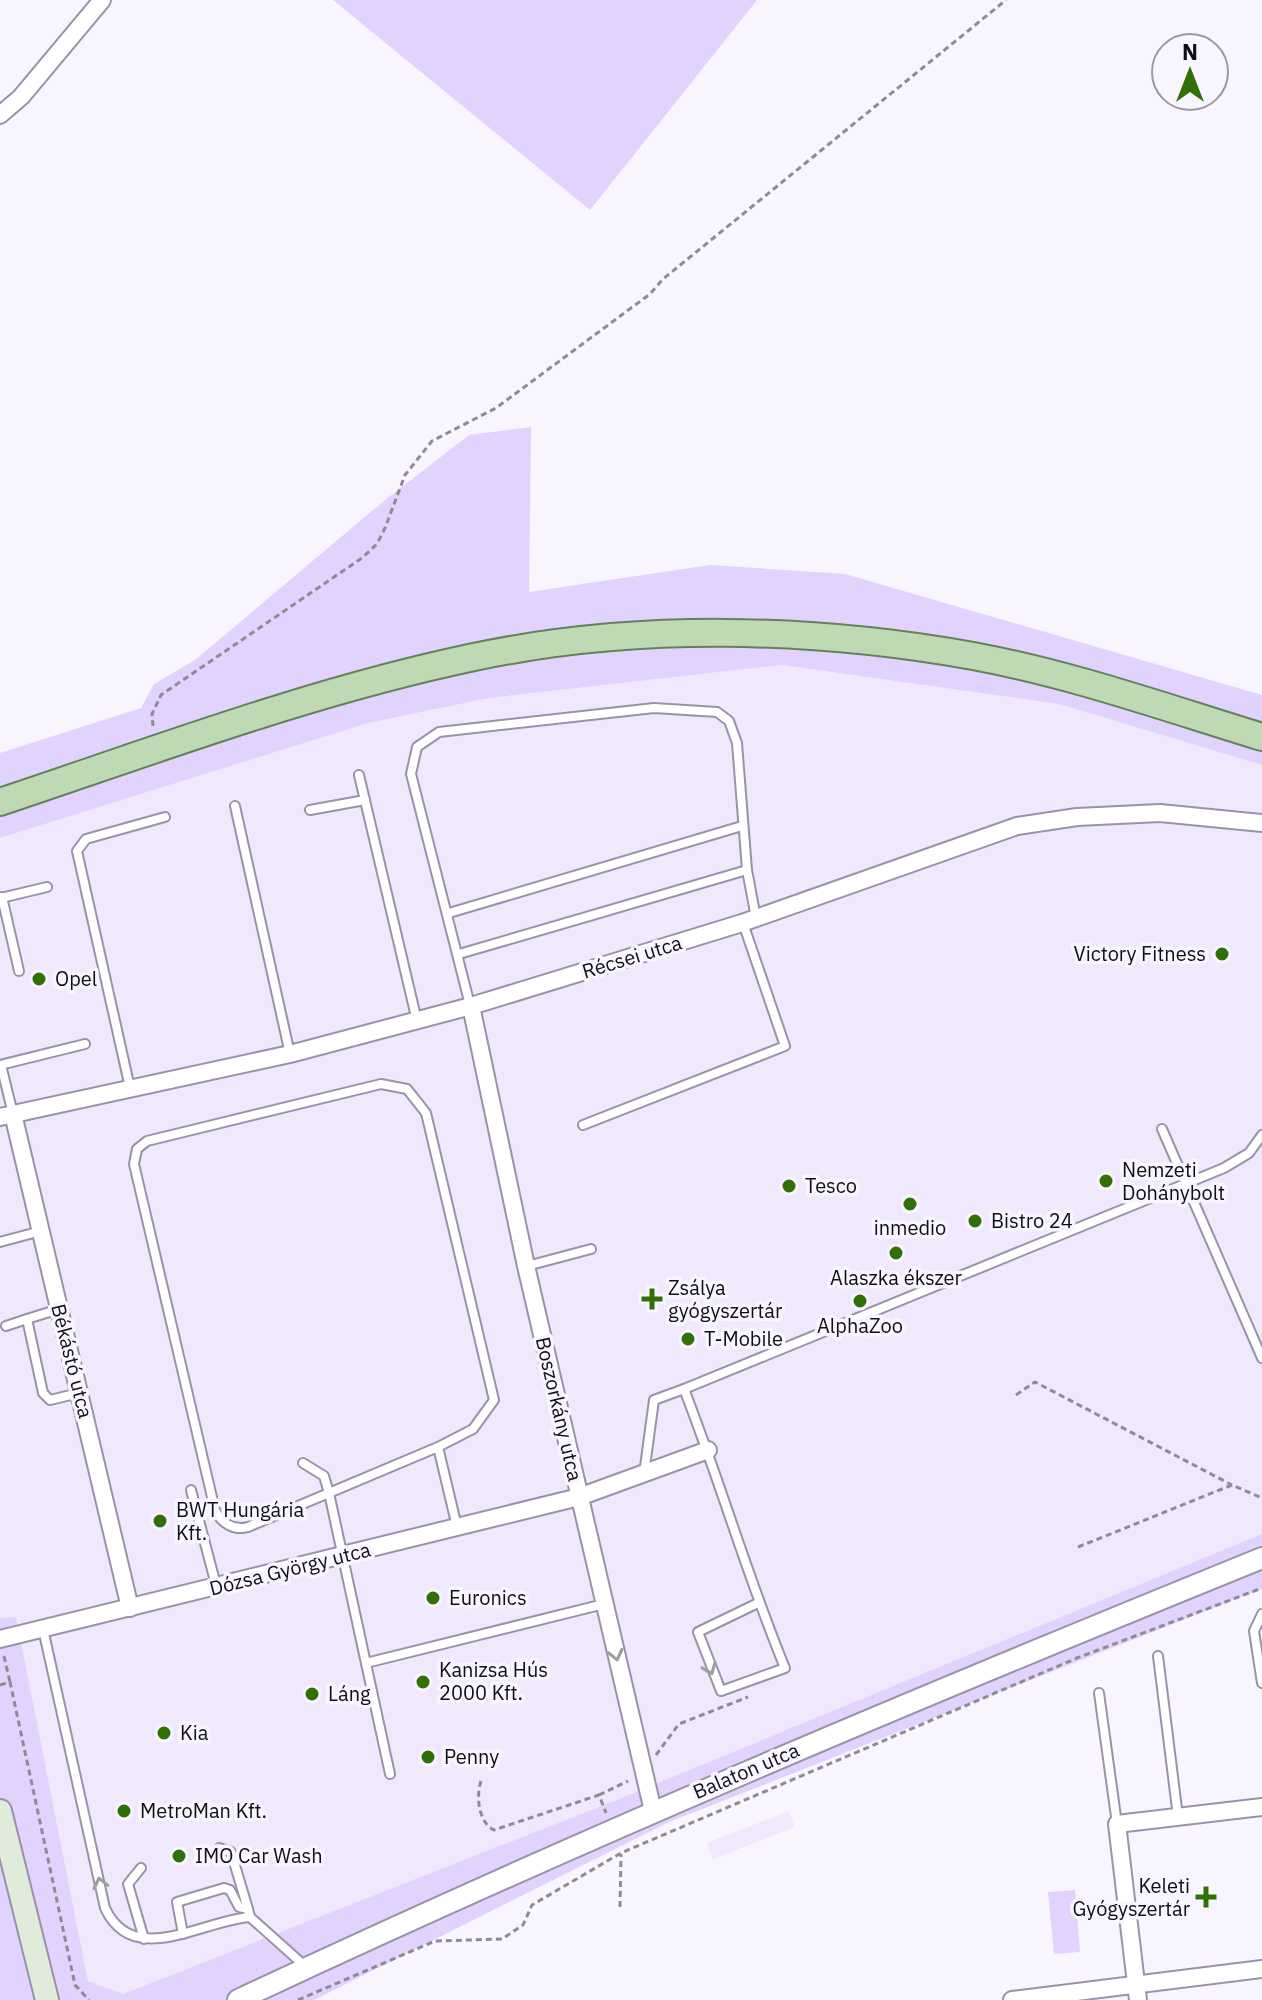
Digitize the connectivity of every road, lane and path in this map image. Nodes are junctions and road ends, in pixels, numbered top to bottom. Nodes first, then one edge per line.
1 (102, 0) edge
2 (1006, 0) edge
3 (0, 115) edge
4 (1262, 737) edge
5 (161, 747) junction
6 (359, 775) dead end
7 (365, 800) junction
8 (0, 802) edge
9 (235, 806) dead end
10 (310, 810) dead end
11 (165, 817) dead end
12 (1262, 823) edge
13 (742, 826) junction
14 (747, 870) junction
15 (47, 887) dead end
16 (1, 898) edge
17 (449, 913) junction
18 (749, 921) junction
19 (459, 954) junction
20 (19, 971) dead end
21 (471, 1006) junction
22 (417, 1021) junction
23 (85, 1044) dead end
24 (290, 1054) junction
25 (1, 1065) edge
26 (130, 1088) junction
27 (6, 1116) edge
28 (583, 1125) dead end
29 (1162, 1129) dead end
30 (1262, 1135) edge
31 (1186, 1183) junction
32 (41, 1231) junction
33 (0, 1242) edge
34 (591, 1249) dead end
35 (526, 1266) junction
36 (60, 1309) junction
37 (27, 1319) junction
38 (6, 1326) dead end
39 (1262, 1358) edge
40 (684, 1389) junction
41 (80, 1393) junction
42 (1016, 1395) dead end
43 (438, 1447) junction
44 (708, 1450) junction
45 (303, 1463) dead end
46 (644, 1474) junction
47 (1232, 1485) junction
48 (191, 1490) dead end
49 (329, 1493) junction
50 (579, 1497) junction
51 (1262, 1498) edge
52 (457, 1527) junction
53 (1078, 1547) dead end
54 (342, 1557) junction
55 (1262, 1558) edge
56 (217, 1586) junction
57 (1262, 1588) edge
58 (758, 1603) junction
59 (604, 1604) junction
60 (130, 1608) junction
61 (1262, 1614) edge
62 (43, 1629) junction
63 (2, 1647) edge
64 (1158, 1656) dead end
65 (366, 1663) junction
66 (10, 1682) junction
67 (1262, 1683) edge
68 (0, 1685) edge
69 (1099, 1693) dead end
70 (751, 1695) dead end
71 (643, 1773) junction
72 (390, 1774) dead end
73 (481, 1781) dead end
74 (599, 1795) junction
75 (1262, 1807) edge
76 (0, 1811) edge
77 (653, 1811) junction
78 (1178, 1818) junction
79 (1117, 1824) junction
80 (612, 1829) junction
81 (219, 1848) dead end
82 (621, 1853) junction
83 (141, 1868) dead end
84 (620, 1907) dead end
85 (249, 1913) junction
86 (183, 1934) junction
87 (144, 1939) junction
88 (306, 1968) junction
89 (1262, 1969) edge
90 (1137, 1993) edge
91 (45, 1996) edge
92 (89, 2000) edge
93 (238, 2000) edge
94 (298, 2000) edge
95 (1012, 2000) edge

1 - 3 street
2 - 5 path
4 - 5 main road
5 - 8 main road
6 - 7 lane
7 - 10 lane
7 - 22 lane
9 - 24 lane
11 - 26 lane
12 - 18 street, Récsei utca
13 - 14 lane
13 - 17 lane
13 - 17 lane
14 - 18 lane
14 - 19 lane
15 - 16 lane
16 - 20 lane
17 - 19 lane
18 - 21 street, Récsei utca
18 - 28 lane
19 - 21 lane
21 - 22 street, Récsei utca
21 - 35 street, Boszorkány utca
22 - 24 street, Récsei utca
23 - 25 lane
24 - 26 street, Récsei utca
25 - 27 lane
26 - 27 street, Récsei utca
27 - 32 street, Békástó utca
29 - 31 lane
30 - 31 lane
31 - 39 lane
31 - 40 lane
32 - 33 lane
32 - 36 street, Békástó utca
34 - 35 lane
35 - 50 street, Boszorkány utca
36 - 37 lane
36 - 41 street, Békástó utca
37 - 38 lane
37 - 41 lane
40 - 44 lane
40 - 46 lane
41 - 60 street, Békástó utca
42 - 47 path
43 - 49 lane
43 - 49 lane
43 - 52 lane
44 - 46 street, Dózsa György utca
44 - 58 lane
45 - 49 lane
46 - 50 street, Dózsa György utca
47 - 51 path
47 - 53 path
48 - 56 lane
49 - 54 lane
50 - 52 street, Dózsa György utca
50 - 59 street, Boszorkány utca
52 - 54 street, Dózsa György utca
54 - 56 street, Dózsa György utca
54 - 65 lane
55 - 77 street, Balaton utca
56 - 60 street, Dózsa György utca
57 - 82 path
58 -> 58 lane
59 - 65 lane
59 -> 71 street, Boszorkány utca
60 - 62 street, Dózsa György utca
61 - 67 lane
62 - 63 street, Dózsa György utca
87 -> 62 lane
63 - 66 path
64 - 78 lane
65 - 72 lane
66 - 68 path
66 - 92 path
69 - 79 lane
70 - 71 path
71 - 74 path
71 - 77 street, Boszorkány utca
73 - 74 path
74 - 80 path
75 - 78 street
76 - 91 main road
77 - 80 street, Balaton utca
78 - 79 street
79 - 90 street
80 - 82 path
80 - 88 street, Balaton utca
81 - 85 lane
82 - 84 path
82 - 94 path
83 - 87 lane
85 - 86 lane
85 - 86 lane
85 - 88 lane
86 - 87 lane
88 - 93 street, Balaton utca
89 - 90 street
90 - 95 street

